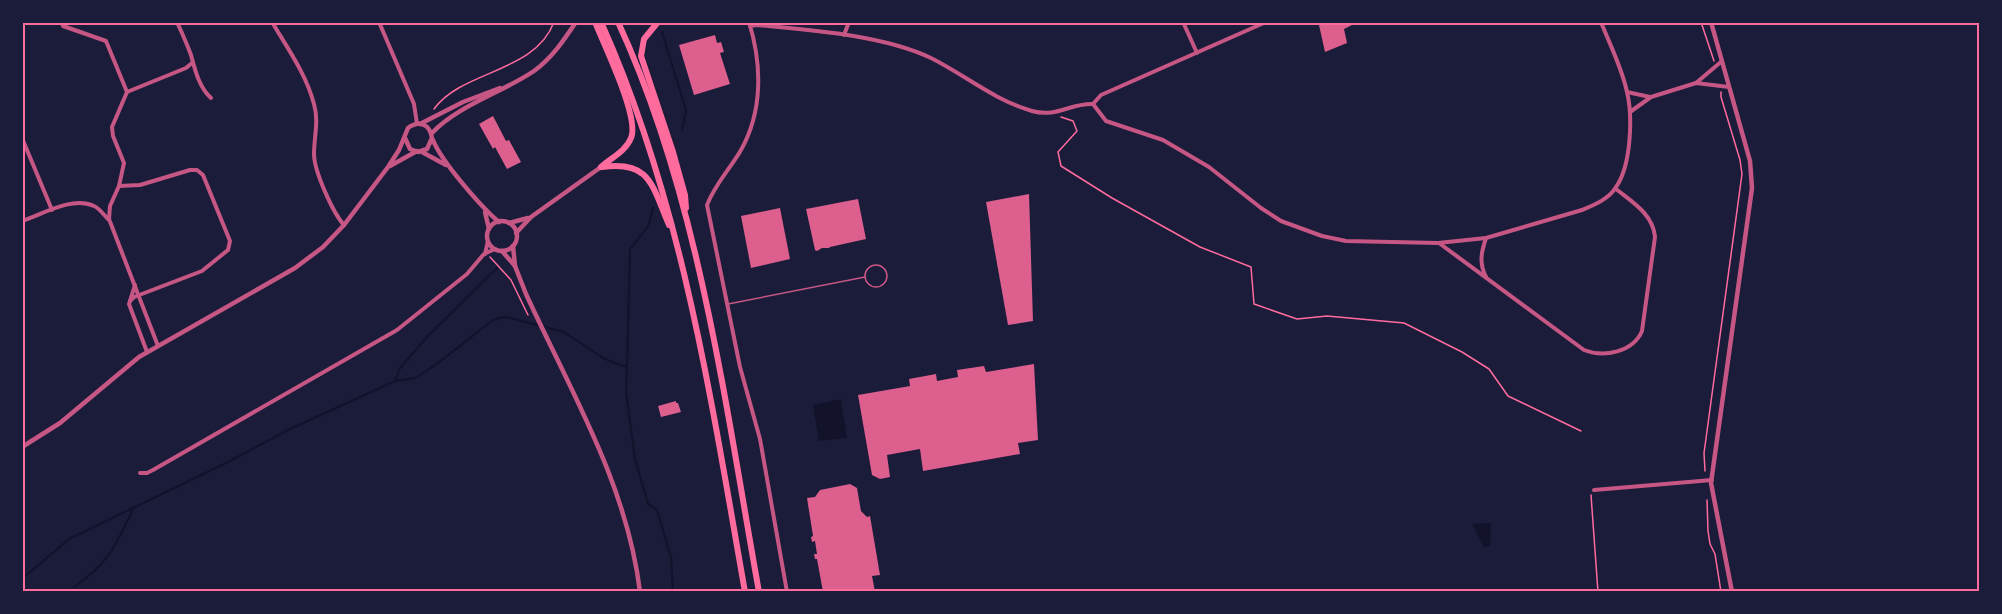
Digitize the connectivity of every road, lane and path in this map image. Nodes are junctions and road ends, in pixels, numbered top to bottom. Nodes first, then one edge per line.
1 (62, 22) edge
2 (177, 22) edge
3 (272, 22) edge
4 (379, 22) edge
5 (554, 22) edge
6 (576, 22) edge
7 (595, 22) edge
8 (601, 22) edge
9 (618, 22) edge
10 (658, 22) edge
11 (849, 22) edge
12 (1183, 22) edge
13 (1266, 22) edge
14 (1601, 22) edge
15 (1701, 22) edge
16 (1711, 22) edge
17 (750, 24) edge
18 (844, 35) junction
19 (1197, 53) junction
20 (1722, 61) junction
21 (192, 63) junction
22 (1716, 66) junction
23 (1696, 83) junction
24 (508, 85) junction
25 (1722, 86) junction
26 (1729, 87) junction
27 (128, 92) junction
28 (1627, 92) junction
29 (445, 96) dead end
30 (1651, 97) junction
31 (211, 98) dead end
32 (1094, 104) junction
33 (1630, 112) junction
34 (1050, 114) junction
35 (418, 124) junction
36 (432, 135) junction
37 (22, 138) edge
38 (405, 138) junction
39 (419, 151) junction
40 (448, 166) junction
41 (388, 167) junction
42 (601, 167) junction
43 (119, 186) junction
44 (1616, 189) junction
45 (484, 209) junction
46 (52, 210) junction
47 (531, 217) junction
48 (109, 219) junction
49 (22, 221) edge
50 (500, 222) junction
51 (509, 224) junction
52 (687, 224) junction
53 (344, 225) junction
54 (489, 229) junction
55 (516, 233) junction
56 (1486, 238) junction
57 (488, 241) junction
58 (676, 242) junction
59 (1438, 243) junction
60 (513, 246) junction
61 (495, 249) junction
62 (502, 251) junction
63 (484, 254) junction
64 (515, 266) junction
65 (865, 277) junction
66 (1486, 278) junction
67 (135, 285) junction
68 (139, 296) junction
69 (130, 301) junction
70 (727, 304) junction
71 (532, 323) dead end
72 (158, 346) junction
73 (147, 352) junction
74 (1581, 431) dead end
75 (22, 447) edge
76 (140, 473) dead end
77 (1709, 480) junction
78 (1593, 489) joint
79 (1707, 499) dead end
80 (640, 591) edge
81 (745, 591) edge
82 (759, 591) edge
83 (788, 591) edge
84 (1598, 591) edge
85 (1721, 591) edge
86 (1732, 591) edge

1 - 27 street
2 - 21 street
3 - 53 street
4 - 35 street
5 - 29 path
6 - 24 street
7 - 42 highway
8 - 58 highway
9 - 52 highway
10 - 52 highway
11 - 18 street
12 - 19 street
13 - 19 street
14 - 28 street
15 - 22 path
16 - 20 street
17 - 18 street
17 - 70 street
18 - 34 street
19 - 32 street
20 - 22 street
20 - 26 street
21 - 27 street
21 - 31 street
22 - 23 street
23 - 25 street
23 - 30 street
24 - 35 street
24 - 36 street
25 - 26 street
25 - 77 path
26 - 77 street
27 - 43 street
28 - 30 street
28 - 33 street
30 - 33 street
32 - 34 street
32 - 59 street
33 - 44 street
34 - 74 path
35 - 36 street
35 - 38 street
36 - 39 street
36 - 40 street
37 - 46 street
38 - 39 street
38 - 41 street
39 - 40 street
39 - 41 street
40 - 45 street
41 - 53 street
42 - 47 street
42 - 58 highway
43 - 48 street
43 - 68 street
44 - 56 street
44 - 66 street
45 - 50 street
45 - 54 street
46 - 48 street
46 - 49 street
47 - 51 street
47 - 55 street
48 - 67 street
50 - 51 street
50 - 54 street
51 - 55 street
52 - 82 highway
53 - 72 street
54 - 57 street
55 - 60 street
56 - 59 street
56 - 66 street
57 - 61 street
57 - 63 street
58 - 81 highway
59 - 66 street
60 - 62 street
60 - 64 street
61 - 62 street
61 - 63 street
62 - 64 street
63 - 71 path
63 - 76 street
64 - 80 street
65 - 65 lane
65 - 70 lane
67 - 68 street
67 - 69 street
68 - 69 street
68 - 72 street
69 - 73 street
70 - 83 street
72 - 73 street
73 - 75 street
77 - 78 street
77 - 86 street
78 - 84 path
79 - 85 path

